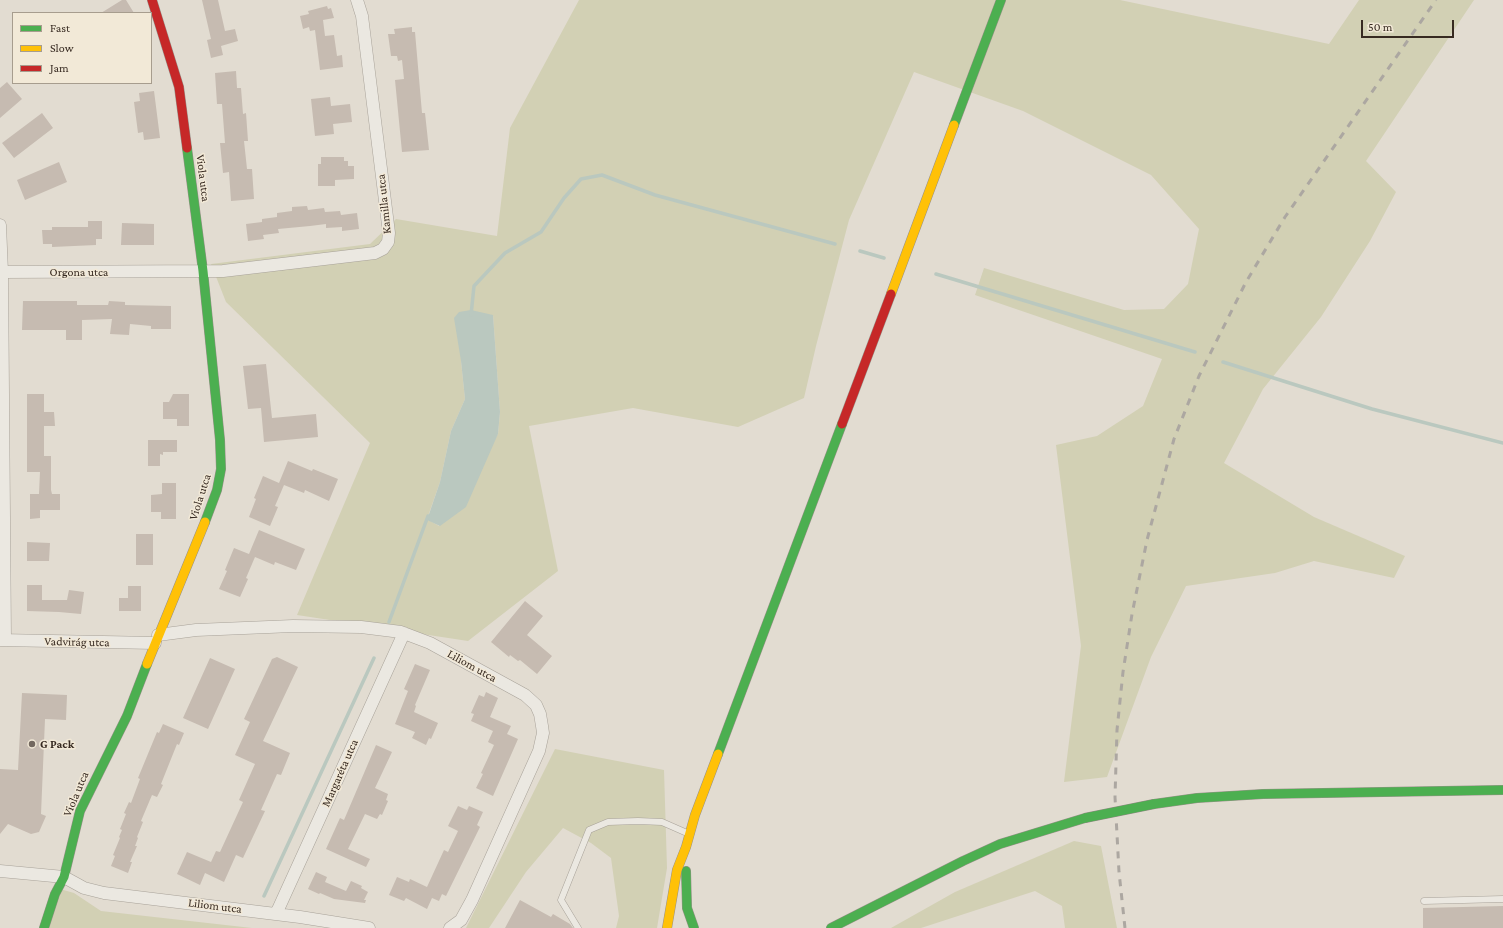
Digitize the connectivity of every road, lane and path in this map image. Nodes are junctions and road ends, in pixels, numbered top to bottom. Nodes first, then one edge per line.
1 (152, 0) edge
2 (357, 0) edge
3 (1002, 0) edge
4 (0, 225) edge
5 (203, 271) junction
6 (2, 272) junction
7 (404, 633) junction
8 (157, 639) junction
9 (2, 640) edge
10 (1503, 790) edge
11 (689, 833) junction
12 (686, 846) junction
13 (0, 871) edge
14 (64, 877) junction
15 (1503, 899) edge
16 (1424, 901) dead end
17 (276, 914) junction
18 (44, 928) edge
19 (369, 928) edge
20 (450, 928) edge
21 (578, 928) edge
22 (667, 928) edge
23 (694, 928) edge
24 (831, 928) edge

1 - 5 main road, Viola utca
2 - 5 street, Kamilla utca
3 - 11 main road
4 - 6 street
5 - 6 street, Orgona utca
5 - 8 main road, Viola utca
6 - 9 street
7 - 8 street, Liliom utca
7 - 17 street, Margaréta utca
7 - 20 street, Liliom utca
8 - 9 street, Vadvirág utca
8 - 14 main road, Viola utca
10 - 24 main road, bridge
11 - 12 main road
11 - 21 lane
12 - 22 main road
12 - 23 main road
13 - 14 street
14 - 17 street, Liliom utca
14 - 18 main road, Viola utca
15 - 16 lane
17 - 19 street, Liliom utca

